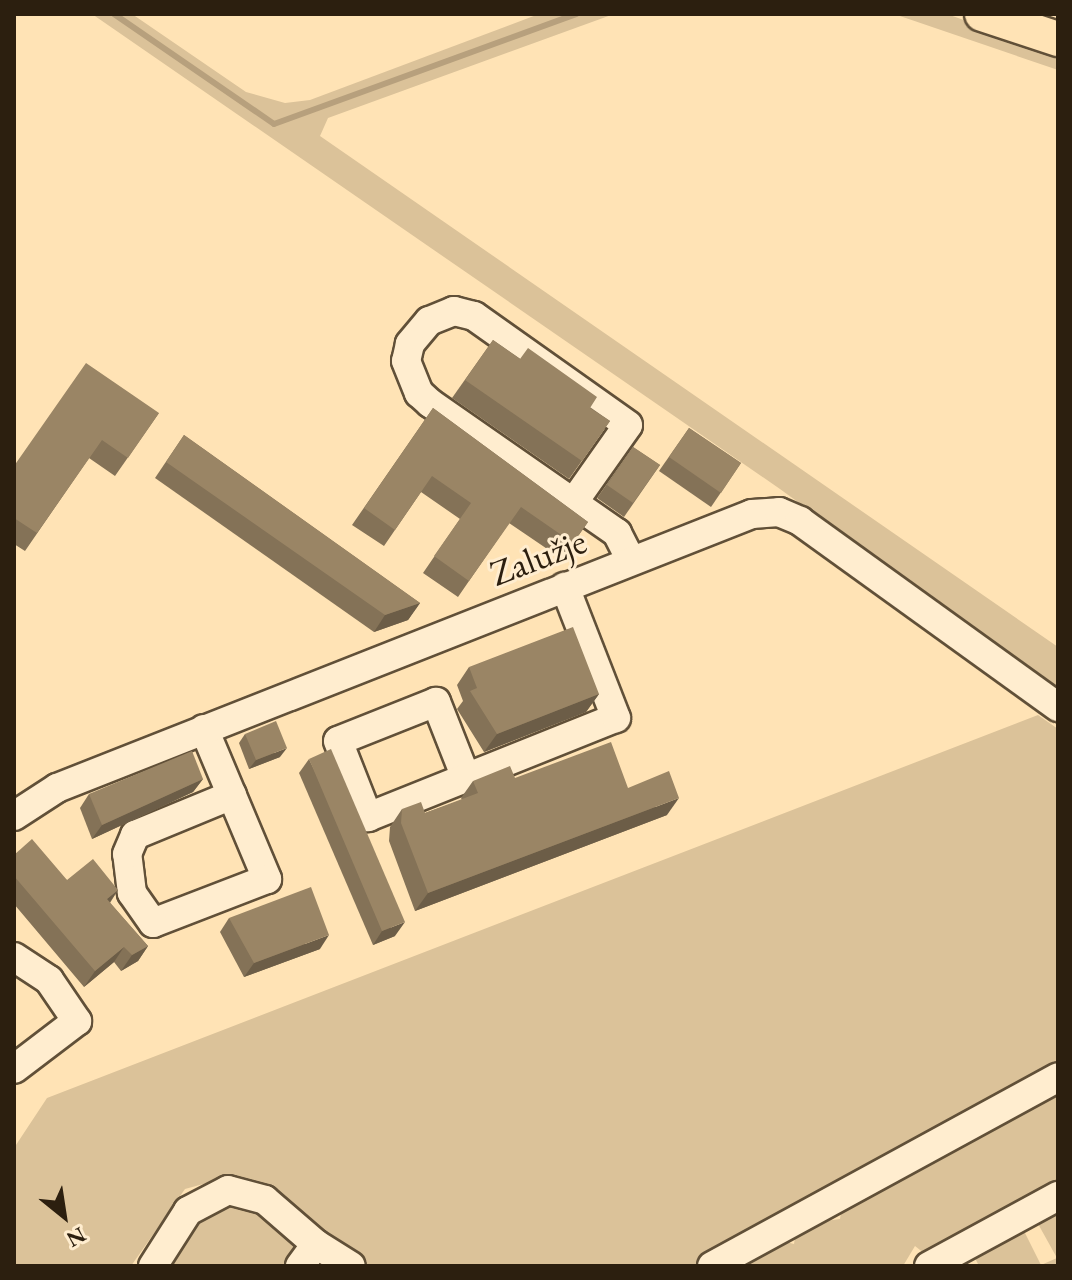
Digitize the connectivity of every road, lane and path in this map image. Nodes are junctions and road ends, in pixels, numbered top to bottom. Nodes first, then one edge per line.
1 (982, 14) edge
2 (1058, 39) edge
3 (573, 503) junction
4 (631, 561) junction
5 (565, 587) junction
6 (1058, 707) edge
7 (204, 729) junction
8 (466, 778) junction
9 (232, 795) junction
10 (14, 816) edge
11 (14, 957) edge
12 (14, 1069) edge
13 (1058, 1077) edge
14 (1058, 1196) edge
15 (308, 1255) edge
16 (153, 1266) edge
17 (351, 1266) edge
18 (712, 1266) edge
19 (929, 1266) edge

1 - 2 main road
3 - 3 street
3 - 4 street
4 - 5 street, Zalužje
4 - 6 street, Zalužje
5 - 7 street, Zalužje
5 - 8 street
7 - 9 street
7 - 10 street, Zalužje
8 - 8 street
9 - 9 street
11 - 12 street
13 - 18 street
14 - 19 street
15 - 16 street
15 - 17 street

